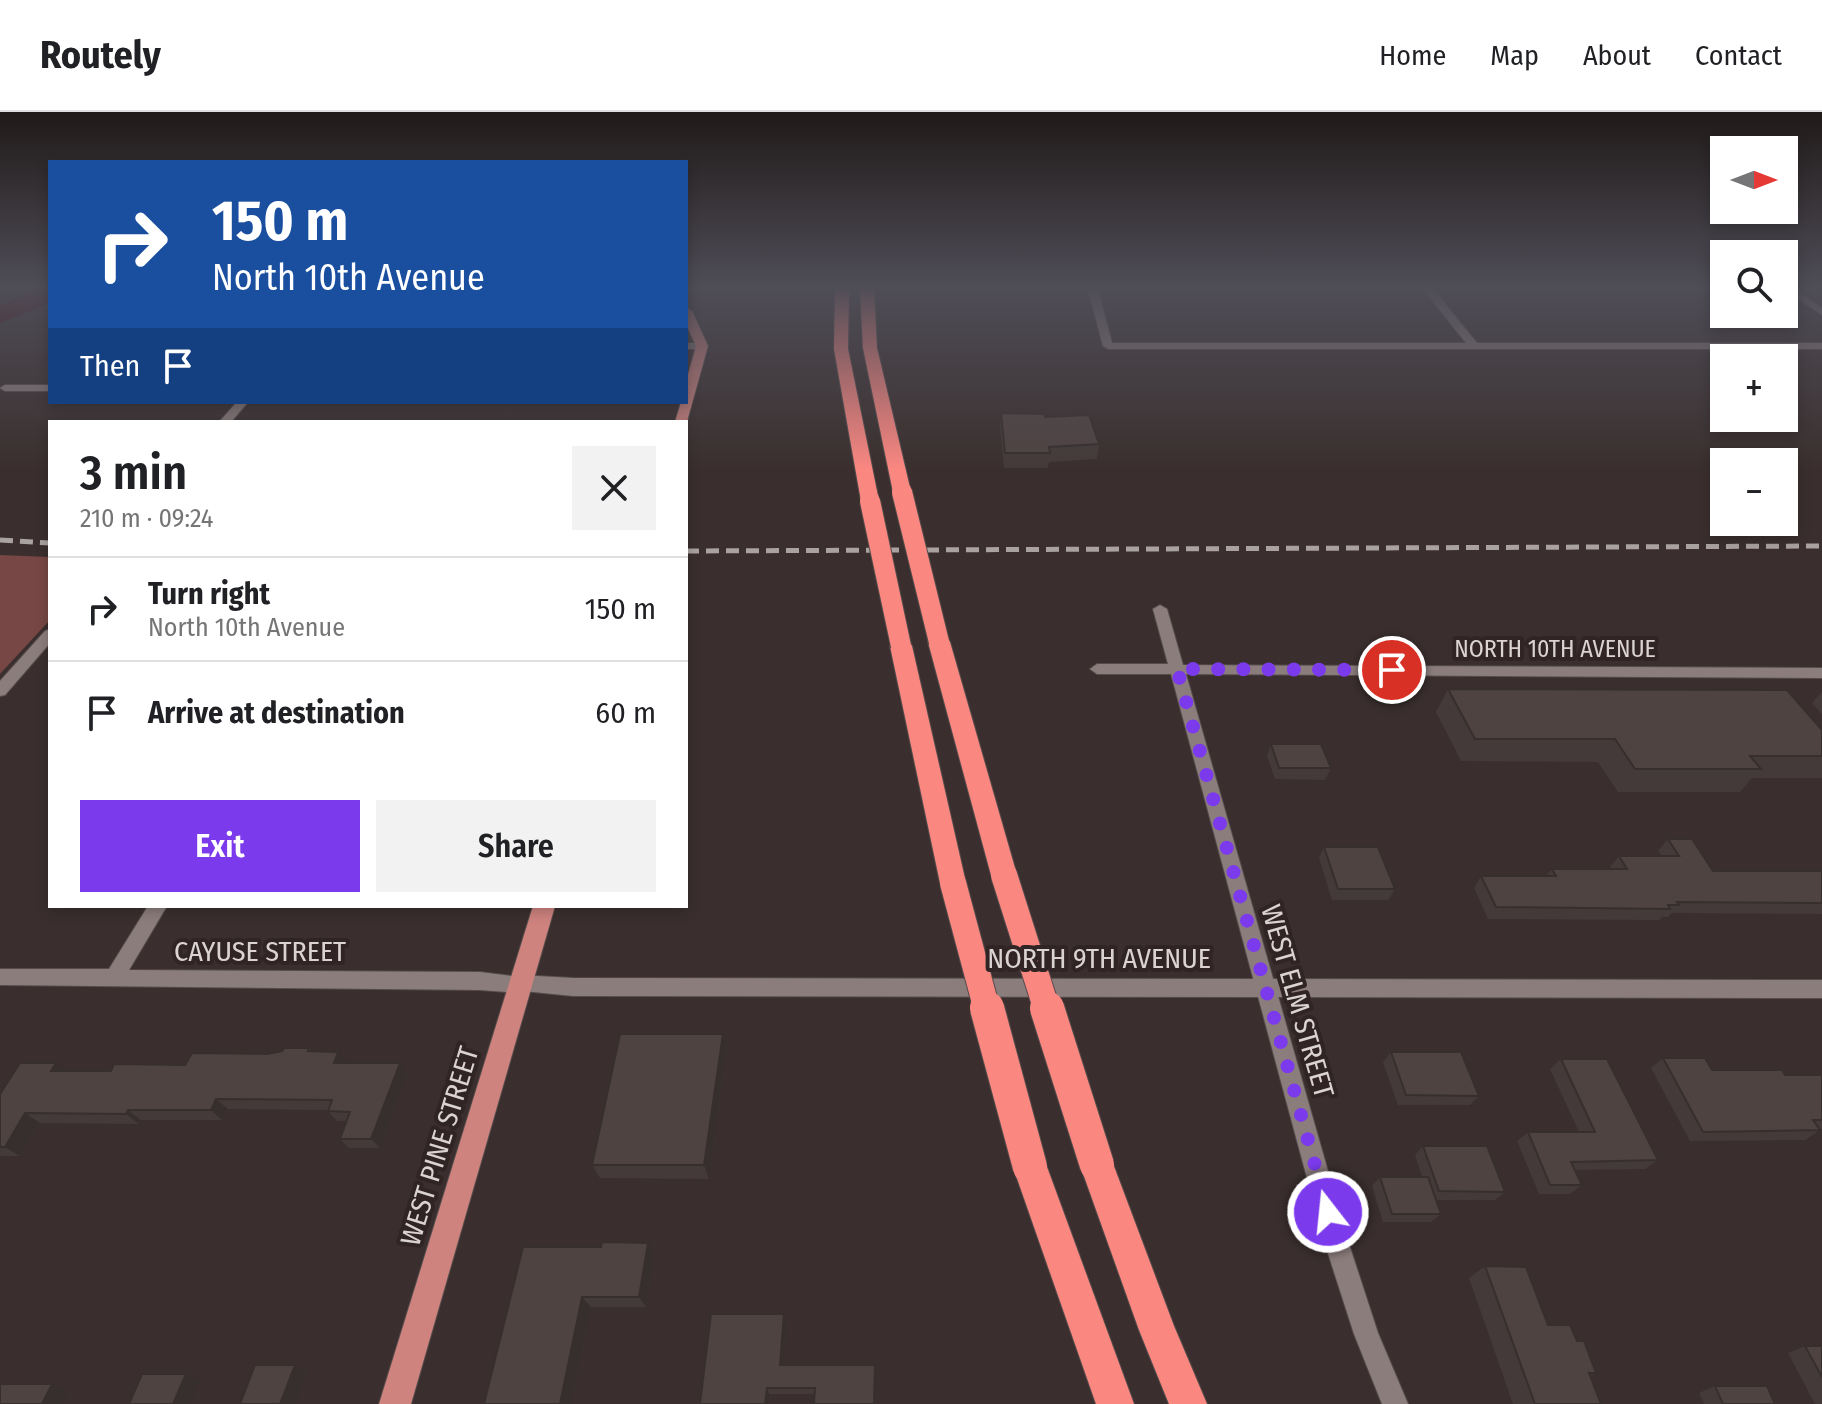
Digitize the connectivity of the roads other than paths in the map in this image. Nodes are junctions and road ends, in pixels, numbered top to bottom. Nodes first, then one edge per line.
1 (701, 349) edge
2 (841, 349) edge
3 (870, 349) edge
4 (5, 388) dead end
5 (48, 388) edge
6 (688, 399) edge
7 (241, 404) edge
8 (227, 420) edge
9 (1160, 609) dead end
10 (48, 639) edge
11 (1097, 669) dead end
12 (1177, 669) junction
13 (1822, 673) edge
14 (0, 691) edge
15 (157, 908) edge
16 (543, 908) edge
17 (0, 977) edge
18 (114, 978) junction
19 (520, 984) junction
20 (1265, 986) junction
21 (1822, 989) edge
22 (1157, 1330) junction
23 (395, 1404) edge
24 (1112, 1404) edge
25 (1188, 1404) edge
26 (1206, 1404) edge
27 (1395, 1404) edge

1 - 6 main road
2 - 24 highway, bridge
3 - 22 highway, bridge
4 - 5 street
7 - 8 street
9 - 12 street, WEST ELM STREET
10 - 14 street
11 - 12 street, NORTH 10TH AVENUE
12 - 13 street, NORTH 10TH AVENUE
12 - 20 street, WEST ELM STREET
15 - 18 street
16 - 19 main road, WEST PINE STREET
17 - 18 street, CAYUSE STREET
18 - 19 street, CAYUSE STREET
19 - 20 street, NORTH 9TH AVENUE
19 - 23 main road, WEST PINE STREET
20 - 21 street, NORTH 9TH AVENUE
20 - 27 street, WEST ELM STREET
22 - 25 highway
22 - 26 highway

